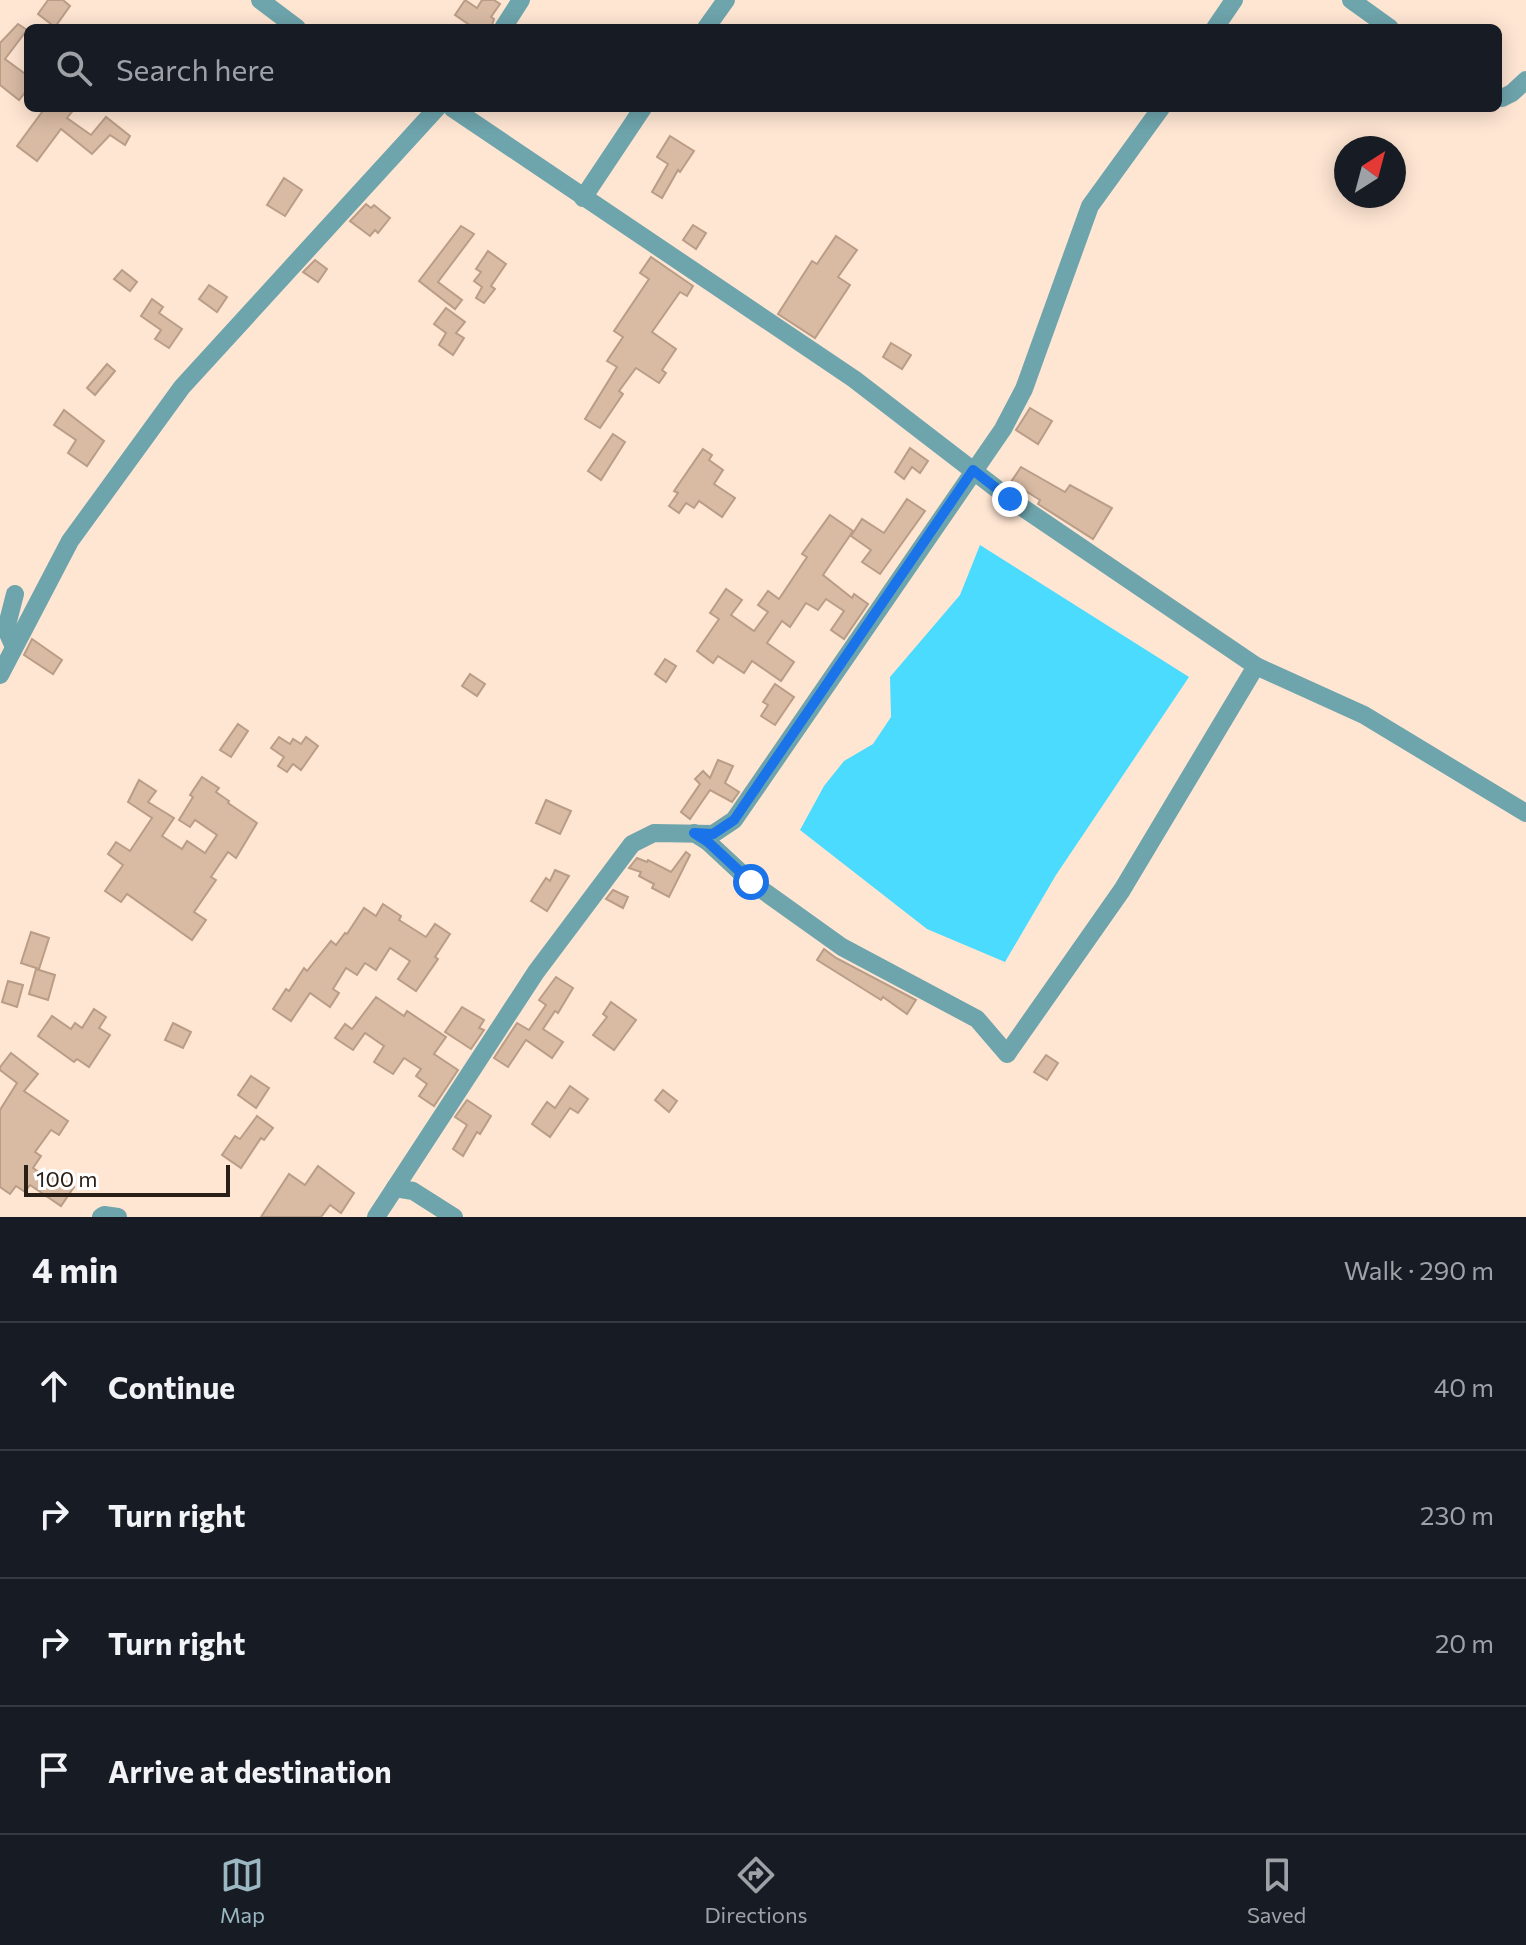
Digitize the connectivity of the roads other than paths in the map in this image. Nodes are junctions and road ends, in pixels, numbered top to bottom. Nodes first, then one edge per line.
1 (260, 0) edge
2 (521, 0) edge
3 (726, 0) edge
4 (1234, 0) edge
5 (1351, 0) edge
6 (292, 24) edge
7 (506, 24) edge
8 (709, 24) edge
9 (1218, 24) edge
10 (1384, 24) edge
11 (1526, 80) edge
12 (1502, 98) edge
13 (433, 112) edge
14 (458, 112) edge
15 (640, 112) edge
16 (1158, 112) edge
17 (583, 198) junction
18 (973, 470) junction
19 (15, 594) dead end
20 (14, 647) junction
21 (1256, 666) junction
22 (0, 675) edge
23 (1526, 813) edge
24 (694, 833) junction
25 (395, 1188) junction
26 (101, 1217) edge
27 (118, 1217) edge
28 (376, 1217) edge
29 (454, 1217) edge

1 - 6 street
2 - 7 street
3 - 8 street
4 - 9 street
5 - 10 street
11 - 12 street
13 - 20 street
14 - 17 street
15 - 17 street
16 - 18 street
17 - 18 street
18 - 21 street
18 - 24 street
19 - 20 street
20 - 22 street
21 - 23 street
21 - 24 street
24 - 25 street
25 - 28 street
25 - 29 street
26 - 27 street

